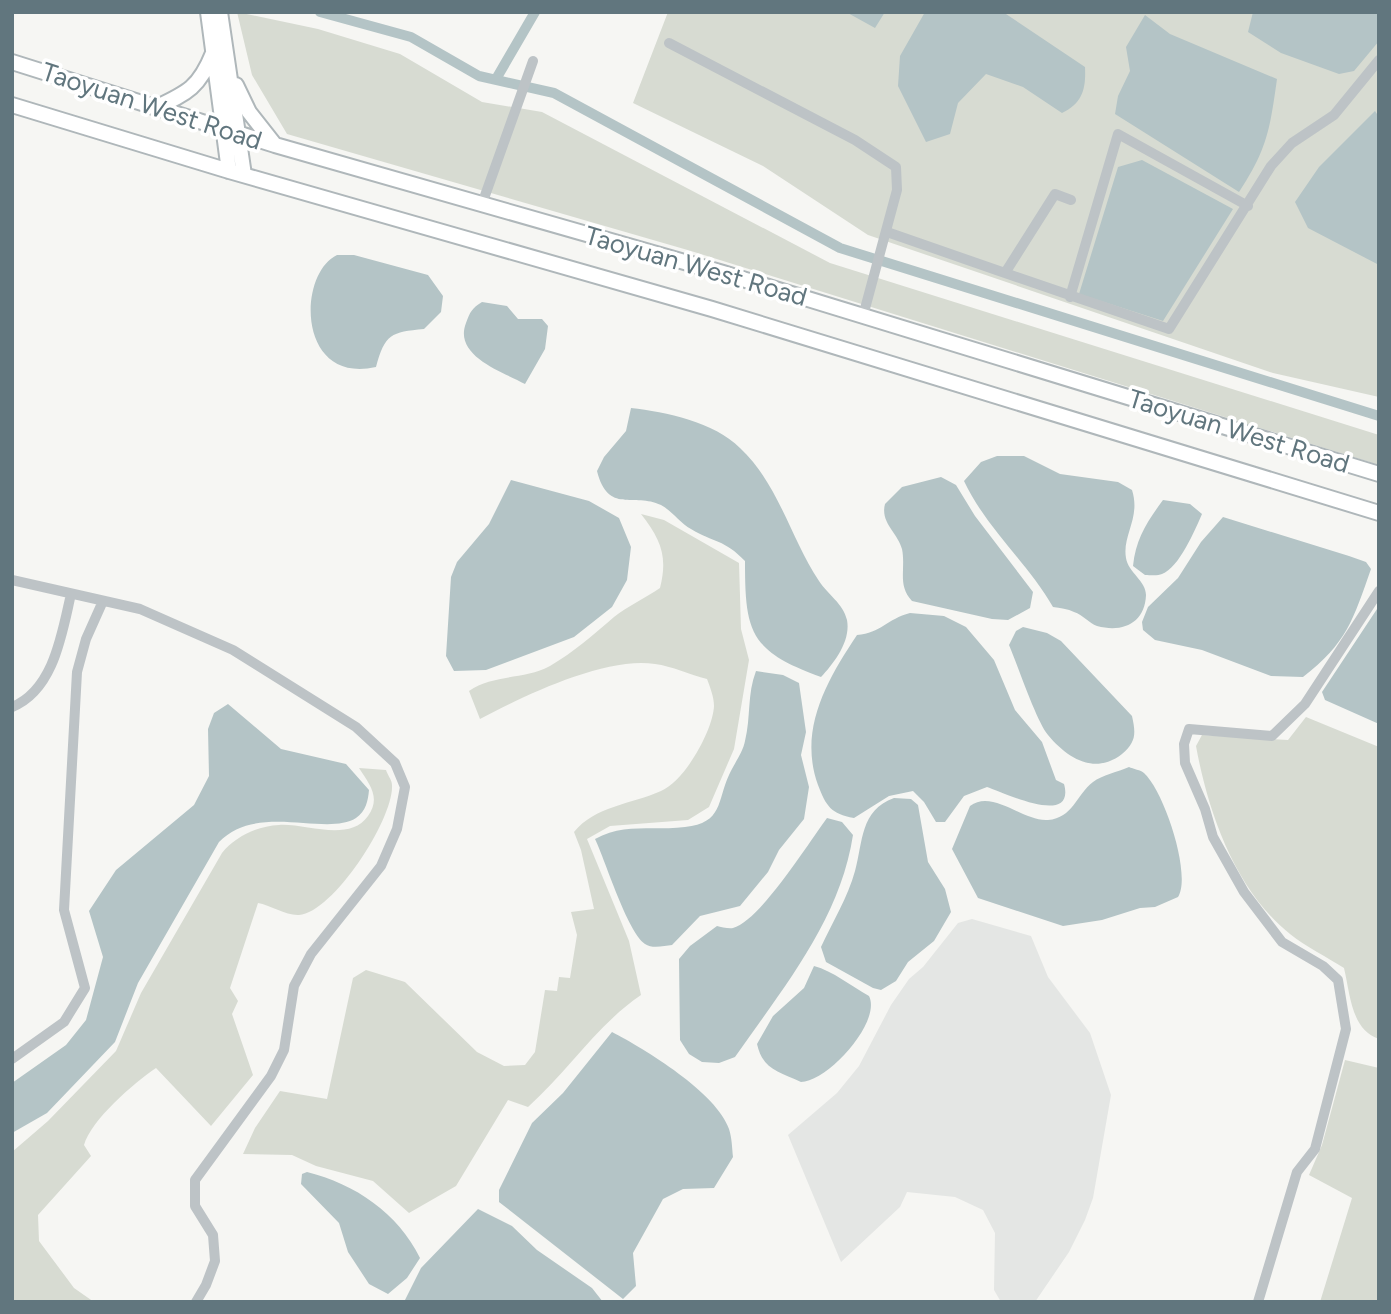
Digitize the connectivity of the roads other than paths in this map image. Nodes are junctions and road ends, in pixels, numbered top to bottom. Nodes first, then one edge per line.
1 (208, 12) edge
2 (220, 12) edge
3 (669, 43) dead end
4 (213, 52) junction
5 (1379, 60) edge
6 (533, 61) dead end
7 (12, 62) edge
8 (229, 71) junction
9 (12, 105) edge
10 (155, 108) junction
11 (231, 132) junction
12 (275, 145) junction
13 (229, 171) junction
14 (244, 175) junction
15 (1070, 200) dead end
16 (482, 204) junction
17 (1248, 206) junction
18 (887, 232) junction
19 (1005, 273) junction
20 (1070, 297) junction
21 (863, 316) junction
22 (1379, 474) edge
23 (1379, 513) edge
24 (12, 580) edge
25 (1379, 591) edge
26 (71, 594) junction
27 (103, 601) junction
28 (12, 707) edge
29 (12, 1059) edge
30 (195, 1302) edge
31 (1258, 1302) edge

1 - 4 main road
2 - 8 main road
3 - 18 street
4 - 10 main road
4 - 11 main road
5 - 17 street
6 - 16 street
7 - 10 main road, Taoyuan West Road
8 - 11 main road
8 - 12 main road
9 - 13 main road, Taoyuan West Road
10 - 11 main road, Taoyuan West Road
11 - 12 main road, Taoyuan West Road
11 - 13 main road
11 - 14 main road
12 - 16 main road, Taoyuan West Road
13 - 14 main road, Taoyuan West Road
14 - 23 main road, Taoyuan West Road
15 - 19 street
16 - 21 main road, Taoyuan West Road
17 - 20 street
17 - 20 street
18 - 19 street
18 - 21 street
19 - 20 street
21 - 22 main road, Taoyuan West Road
24 - 26 street
25 - 31 street
26 - 27 street
26 - 28 street
27 - 29 street
27 - 30 street

